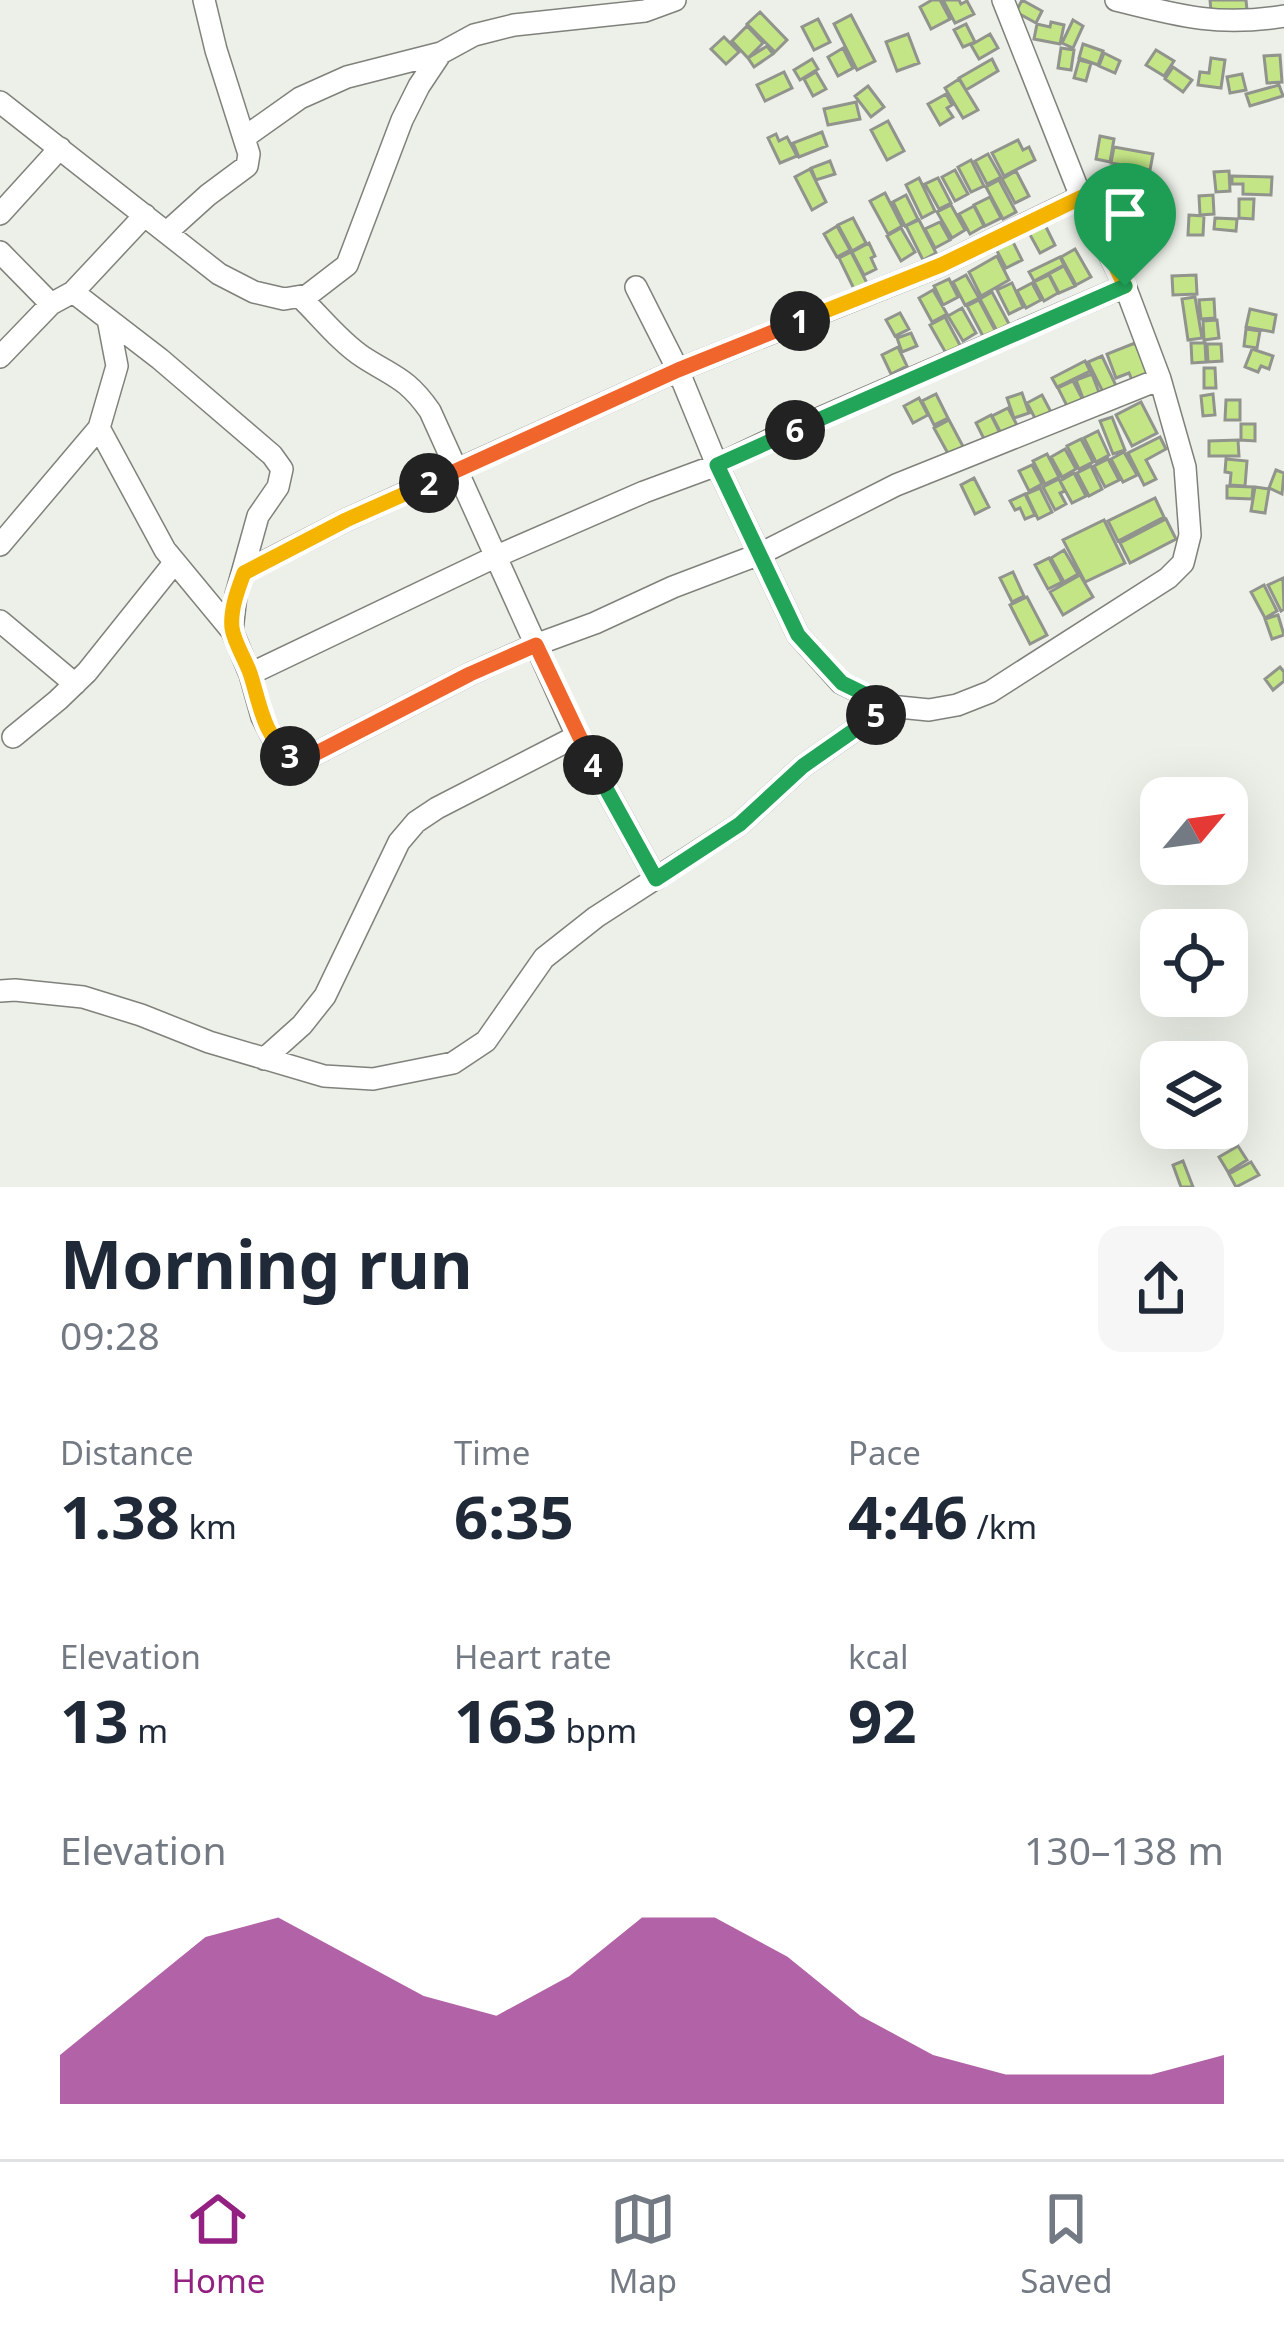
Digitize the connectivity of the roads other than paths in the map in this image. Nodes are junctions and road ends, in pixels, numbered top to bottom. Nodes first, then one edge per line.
1 (204, 0) edge
2 (675, 0) edge
3 (1003, 0) edge
4 (1116, 0) edge
5 (1284, 16) edge
6 (441, 53) junction
7 (0, 101) edge
8 (245, 137) junction
9 (60, 148) junction
10 (1082, 197) junction
11 (0, 214) edge
12 (145, 215) junction
13 (167, 232) junction
14 (0, 252) edge
15 (1125, 286) junction
16 (636, 287) dead end
17 (74, 292) junction
18 (300, 297) junction
19 (51, 304) junction
20 (108, 319) junction
21 (0, 357) edge
22 (678, 370) junction
23 (1160, 379) junction
24 (99, 428) junction
25 (717, 465) junction
26 (459, 470) junction
27 (0, 545) edge
28 (760, 554) junction
29 (496, 556) junction
30 (175, 562) junction
31 (244, 573) junction
32 (0, 621) edge
33 (232, 631) junction
34 (536, 645) junction
35 (250, 674) junction
36 (75, 684) junction
37 (889, 706) junction
38 (578, 736) junction
39 (13, 737) dead end
40 (656, 879) junction
41 (0, 992) edge
42 (264, 1059) junction

1 - 8 street
2 - 6 street
3 - 10 street
4 - 5 street
6 - 8 street
6 - 18 street
7 - 9 street
8 - 13 street
9 - 11 street
9 - 12 street
10 - 15 street
10 - 22 street
12 - 13 street
12 - 17 street
13 - 18 street
14 - 19 street
15 - 23 street
15 - 25 street
16 - 22 street
17 - 19 street
17 - 20 street
18 - 26 street
19 - 21 street
20 - 24 street
20 - 31 street
22 - 25 street
22 - 26 street
23 - 28 street
23 - 37 street
24 - 27 street
24 - 30 street
25 - 28 street
25 - 29 street
26 - 29 street
26 - 31 street
28 - 34 street
28 - 37 street
29 - 34 street
29 - 35 street
30 - 33 street
30 - 36 street
31 - 33 street
32 - 36 street
33 - 35 street
34 - 35 street
34 - 38 street
36 - 39 street
37 - 40 street
38 - 40 street
38 - 42 street
40 - 42 street
41 - 42 street

